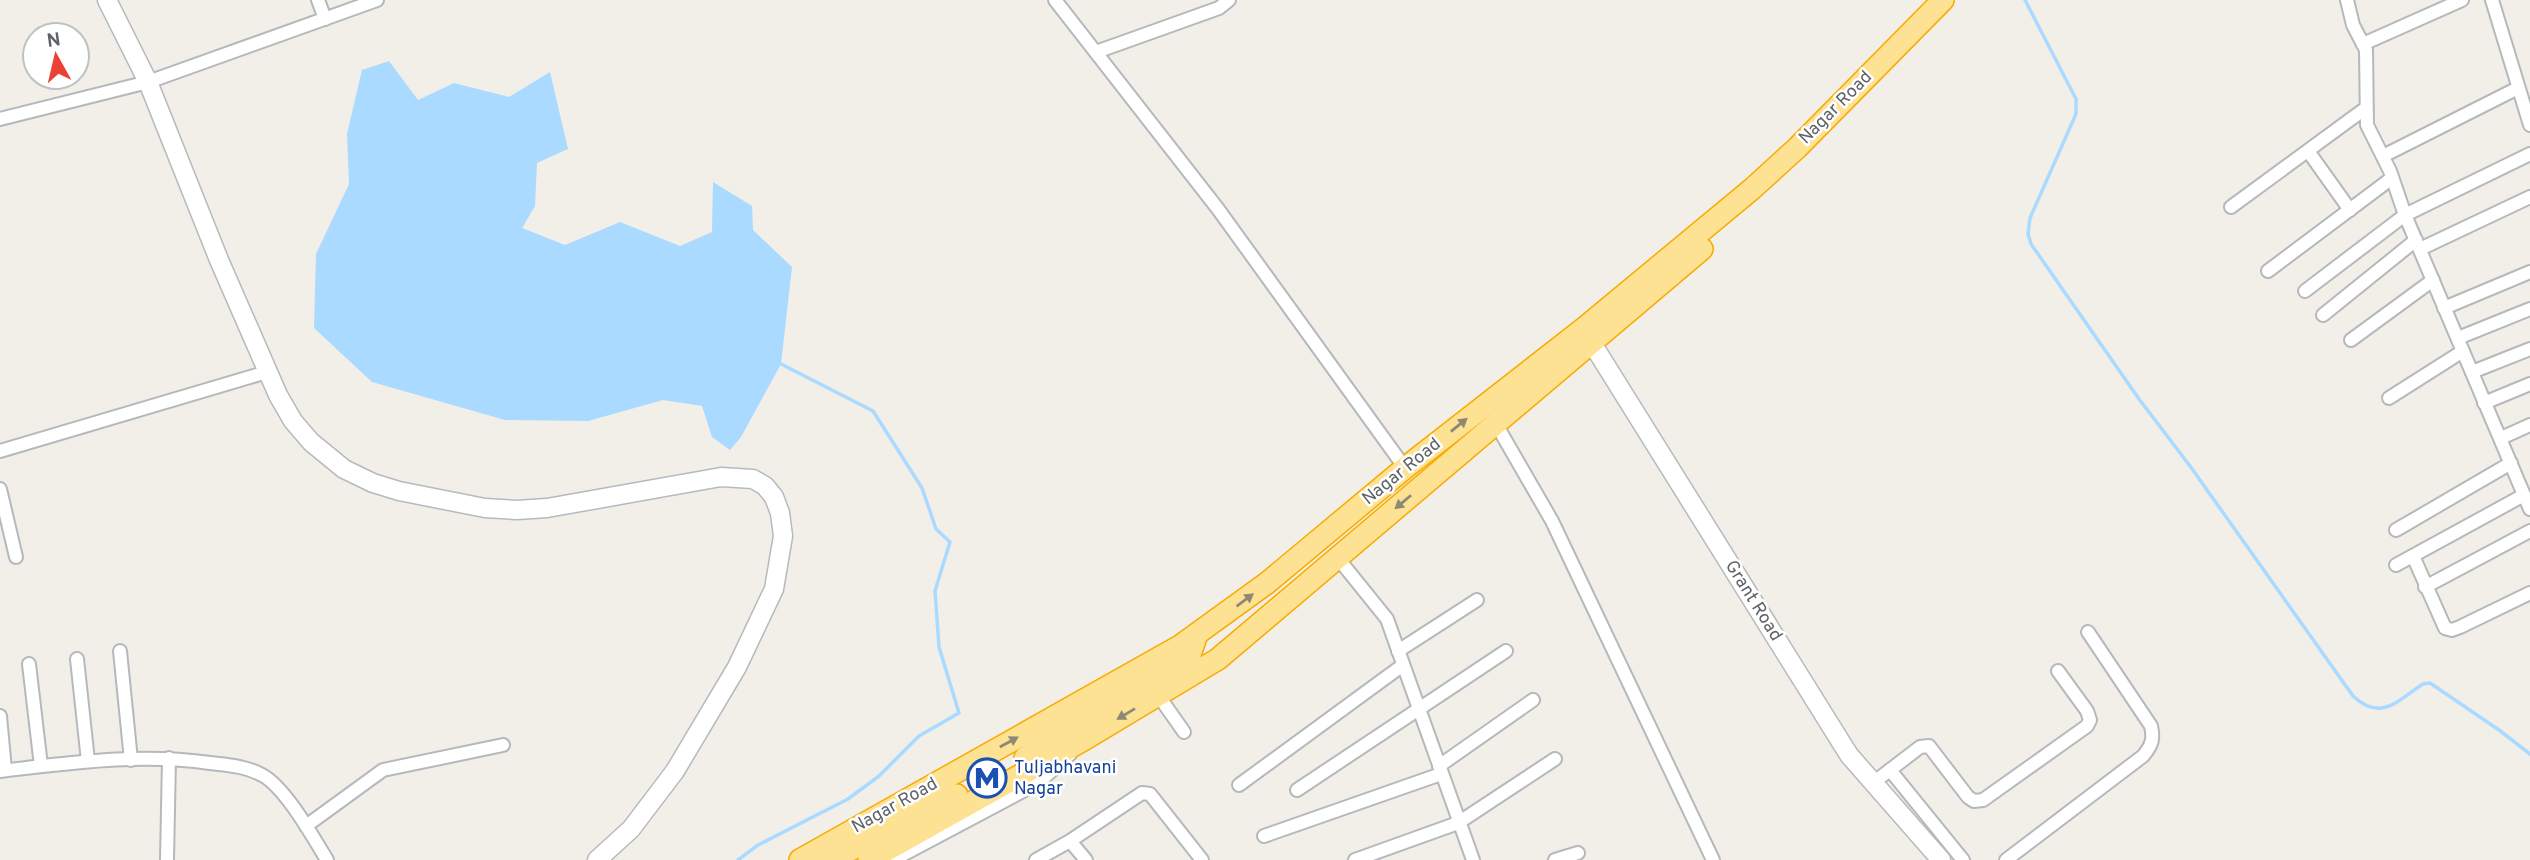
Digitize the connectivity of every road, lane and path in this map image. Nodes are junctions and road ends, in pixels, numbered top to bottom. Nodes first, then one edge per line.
1 (107, 0) edge
2 (318, 0) edge
3 (377, 0) edge
4 (1055, 0) edge
5 (1229, 0) edge
6 (1943, 0) edge
7 (1961, 0) edge
8 (2347, 0) edge
9 (2462, 0) edge
10 (2491, 0) edge
11 (325, 19) junction
12 (2363, 44) junction
13 (1096, 52) junction
14 (148, 82) junction
15 (2518, 88) junction
16 (2366, 108) junction
17 (0, 119) edge
18 (2530, 125) edge
19 (2308, 150) junction
20 (2530, 154) edge
21 (2383, 156) junction
22 (2392, 178) junction
23 (2530, 197) edge
24 (2231, 206) dead end
25 (2350, 210) junction
26 (2405, 215) junction
27 (2418, 245) junction
28 (2268, 271) dead end
29 (2530, 272) edge
30 (2432, 280) junction
31 (2305, 291) dead end
32 (2444, 308) junction
33 (2530, 309) edge
34 (2323, 314) dead end
35 (1588, 336) junction
36 (2351, 340) dead end
37 (2461, 345) junction
38 (2530, 349) edge
39 (267, 372) junction
40 (2472, 372) junction
41 (2530, 384) edge
42 (2389, 398) dead end
43 (2484, 403) junction
44 (1496, 424) junction
45 (2530, 425) edge
46 (2501, 438) junction
47 (0, 452) edge
48 (2511, 463) junction
49 (1405, 468) junction
50 (2525, 486) edge
51 (0, 489) edge
52 (2530, 509) edge
53 (2396, 530) dead end
54 (2530, 531) edge
55 (2413, 556) junction
56 (16, 557) dead end
57 (1337, 557) junction
58 (2396, 565) dead end
59 (2425, 587) junction
60 (2530, 593) edge
61 (1477, 600) dead end
62 (1202, 631) junction
63 (2088, 632) dead end
64 (120, 651) dead end
65 (1228, 651) junction
66 (1398, 651) junction
67 (1506, 651) dead end
68 (77, 659) dead end
69 (29, 664) dead end
70 (1403, 665) junction
71 (2058, 671) dead end
72 (1158, 695) junction
73 (1533, 700) dead end
74 (1418, 708) junction
75 (0, 716) edge
76 (1184, 732) dead end
77 (1085, 739) junction
78 (503, 745) dead end
79 (169, 758) junction
80 (1555, 758) dead end
81 (131, 759) junction
82 (88, 761) junction
83 (41, 766) junction
84 (3, 770) edge
85 (1440, 770) junction
86 (1890, 770) junction
87 (1873, 783) junction
88 (1239, 785) dead end
89 (1297, 790) dead end
90 (1458, 823) junction
91 (306, 825) junction
92 (1264, 836) dead end
93 (1070, 841) junction
94 (1578, 853) dead end
95 (913, 855) edge
96 (167, 860) edge
97 (327, 860) edge
98 (597, 860) edge
99 (800, 860) edge
100 (831, 860) edge
101 (869, 860) edge
102 (893, 860) edge
103 (1036, 860) edge
104 (1086, 860) edge
105 (1202, 860) edge
106 (1355, 860) edge
107 (1473, 860) edge
108 (1555, 860) edge
109 (1713, 860) edge
110 (1941, 860) edge
111 (1963, 860) edge
112 (2006, 860) edge

1 - 14 street
2 - 11 street
3 - 11 street
4 - 13 street
5 - 13 street
6 - 35 highway, Nagar Road
7 - 35 highway, Nagar Road
8 - 12 street
9 - 12 street
10 - 15 street
11 - 14 street
12 - 16 street
13 - 49 street
14 - 17 street
14 - 39 street
15 - 18 street
15 - 21 street
16 - 19 street
16 - 21 street
19 - 24 street
19 - 25 street
20 - 26 street
21 - 22 street
22 - 25 street
22 - 26 street
23 - 27 street
25 - 28 street
26 - 27 street
26 - 31 street
27 - 30 street
27 - 34 street
29 - 32 street
30 - 32 street
30 - 36 street
32 - 37 street
33 - 37 street
35 - 44 highway, Nagar Road
49 -> 35 highway, Nagar Road
35 - 87 street, Grant Road
37 - 40 street
37 - 42 street
38 - 40 street
39 - 47 street
39 - 98 street
40 - 43 street
41 - 43 street
43 - 46 street
44 -> 57 highway, Nagar Road
44 - 109 street
45 - 46 street
46 - 48 street
48 - 50 street
48 - 53 street
62 -> 49 highway, Nagar Road
50 - 52 street
50 - 55 street
51 - 56 street
54 - 59 street
55 - 58 street
55 - 59 street
57 - 65 highway, Nagar Road
57 - 66 street
59 - 60 street
61 - 66 street
62 - 65 highway
99 -> 62 highway, Nagar Road
62 - 100 highway
63 - 112 street
64 - 81 street
65 - 72 highway, Nagar Road
66 - 70 street
67 - 74 street
68 - 82 street
69 - 83 street
70 - 74 street
70 - 88 street
71 - 86 street
72 - 76 street
72 -> 77 highway, Nagar Road
73 - 85 street
74 - 85 street
74 - 89 street
75 - 84 street
77 - 95 street
77 - 101 highway, Nagar Road
78 - 91 street
79 - 81 street
79 - 91 street
79 - 96 street
80 - 90 street
81 - 82 street
82 - 83 street
83 - 84 street
85 - 90 street
85 - 92 street
86 - 87 street
86 - 111 street
87 - 110 street, Grant Road
90 - 106 street
90 - 107 street
91 - 97 street
93 - 103 street
93 - 104 street
93 - 105 street
94 - 108 street
95 - 102 street

